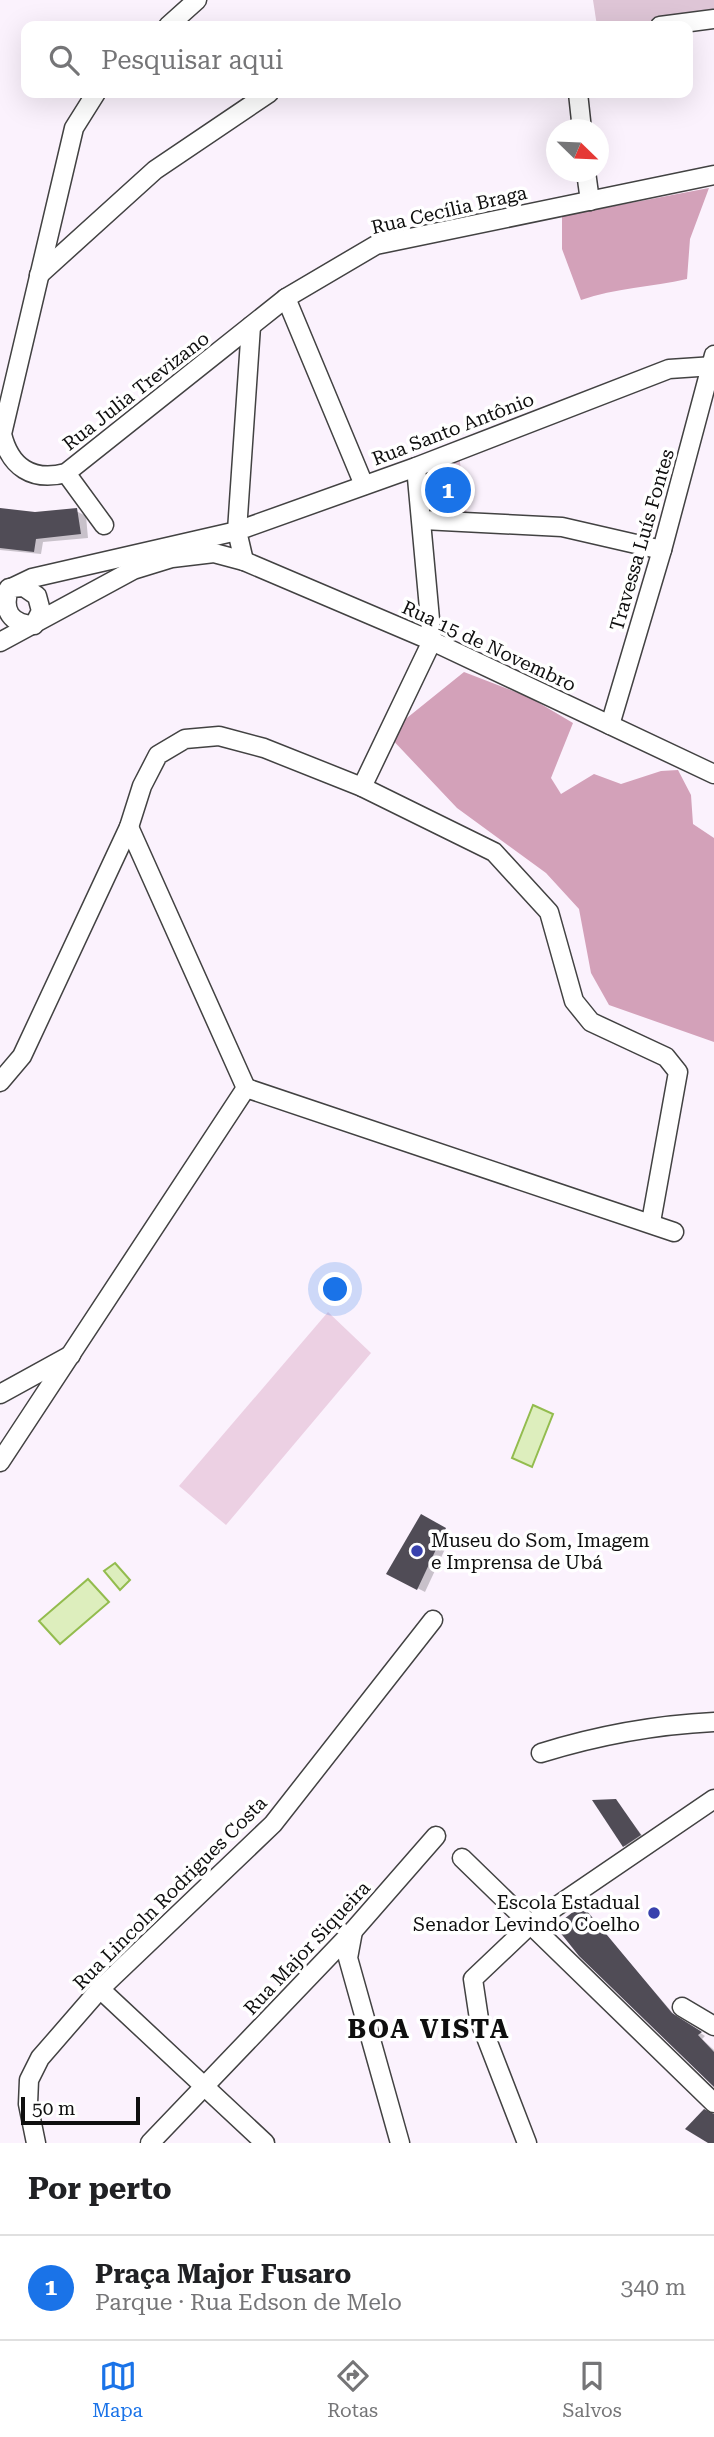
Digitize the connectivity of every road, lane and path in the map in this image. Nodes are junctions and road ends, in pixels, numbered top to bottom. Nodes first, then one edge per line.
1 (197, 0) edge
2 (714, 19) edge
3 (174, 21) edge
4 (693, 22) edge
5 (93, 98) edge
6 (262, 98) edge
7 (579, 98) edge
8 (581, 119) edge
9 (714, 175) edge
10 (587, 182) edge
11 (590, 201) junction
12 (39, 275) junction
13 (286, 298) junction
14 (251, 326) junction
15 (713, 362) edge
16 (416, 467) junction
17 (66, 473) junction
18 (364, 485) junction
19 (423, 520) junction
20 (104, 525) dead end
21 (237, 531) junction
22 (662, 550) junction
23 (244, 561) junction
24 (3, 591) edge
25 (34, 625) junction
26 (432, 641) junction
27 (0, 642) edge
28 (610, 725) junction
29 (714, 774) edge
30 (362, 787) junction
31 (129, 827) junction
32 (0, 1082) edge
33 (246, 1088) junction
34 (652, 1222) junction
35 (674, 1232) dead end
36 (74, 1353) junction
37 (0, 1394) edge
38 (0, 1462) edge
39 (433, 1620) dead end
40 (714, 1722) edge
41 (541, 1753) dead end
42 (714, 1799) edge
43 (436, 1836) dead end
44 (462, 1858) dead end
45 (532, 1923) junction
46 (353, 1931) junction
47 (100, 1989) junction
48 (682, 2007) dead end
49 (714, 2026) edge
50 (206, 2087) junction
51 (714, 2103) edge
52 (36, 2143) edge
53 (150, 2143) edge
54 (265, 2143) edge
55 (400, 2143) edge
56 (527, 2143) edge

1 - 3 street
2 - 4 street
5 - 12 street, Rua Julia Trevizano
6 - 12 street
7 - 8 street
9 - 11 street, Rua Cecília Braga
10 - 11 street
11 - 13 street, Rua Cecília Braga
12 - 17 street, Rua Julia Trevizano
13 - 14 street, Rua Cecília Braga
13 - 18 street
14 - 17 street, Rua Julia Trevizano
14 - 21 street
15 - 16 street, Rua Santo Antônio
15 - 22 street, Travessa Luís Fontes
16 - 18 street, Rua Santo Antônio
16 - 19 street
17 - 20 street
18 - 21 street, Rua Santo Antônio
19 - 22 street
19 - 26 street
21 - 23 street
21 - 24 street, Rua Santo Antônio
22 - 28 street, Travessa Luís Fontes
23 - 25 street, Rua 15 de Novembro
23 - 26 street, Rua 15 de Novembro
24 - 25 street
24 - 25 street
25 - 27 street, Rua 15 de Novembro
26 - 28 street, Rua 15 de Novembro
26 - 30 street
28 - 29 street, Rua 15 de Novembro
30 - 31 street
30 - 34 street
31 - 32 street
31 - 33 street
33 - 34 street
33 - 36 street
34 - 35 street
36 - 37 street
36 - 38 street
39 - 47 street, Rua Lincoln Rodrigues Costa
40 - 41 street
42 - 45 street
43 - 46 street, Rua Major Siqueira
44 - 45 street
45 - 51 street
45 - 56 street
46 - 50 street, Rua Major Siqueira
46 - 55 street
47 - 50 street
47 - 52 street, Rua Lincoln Rodrigues Costa
48 - 49 street
50 - 53 street, Rua Major Siqueira
50 - 54 street

